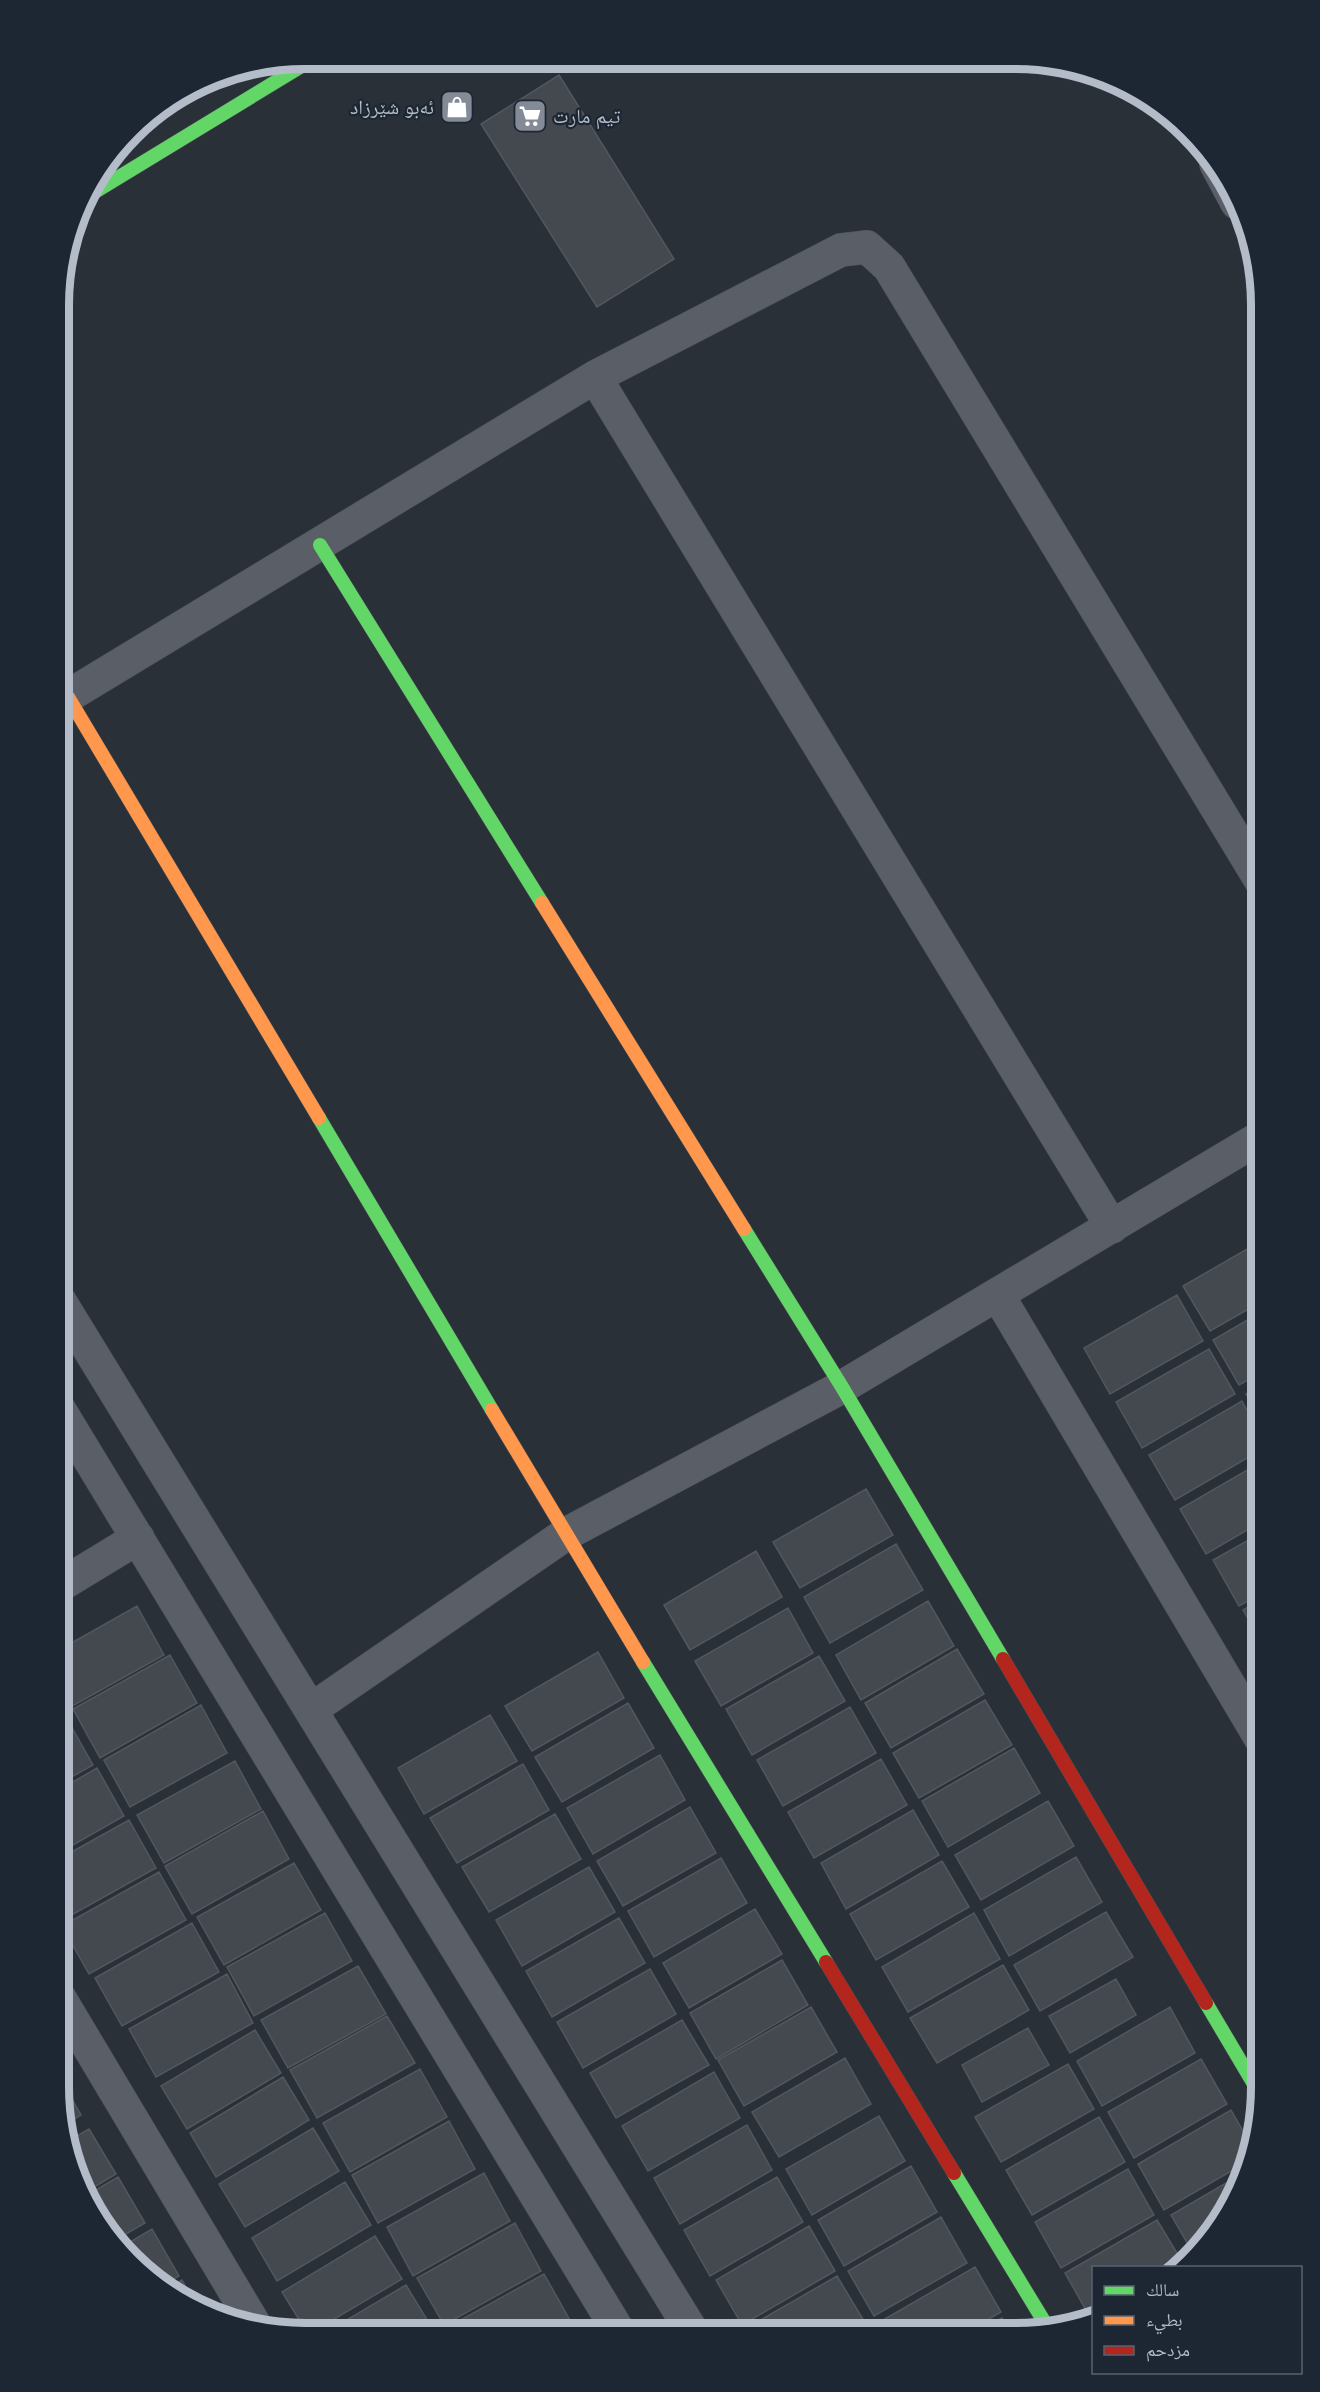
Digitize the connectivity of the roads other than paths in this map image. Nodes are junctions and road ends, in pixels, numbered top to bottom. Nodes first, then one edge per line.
1 (294, 70) edge
2 (101, 187) edge
3 (595, 377) junction
4 (320, 545) junction
5 (69, 696) edge
6 (69, 707) edge
7 (1251, 864) edge
8 (1251, 1143) edge
9 (1112, 1227) junction
10 (998, 1295) junction
11 (69, 1316) edge
12 (842, 1387) junction
13 (69, 1425) edge
14 (566, 1534) junction
15 (138, 1538) junction
16 (69, 1580) edge
17 (312, 1709) junction
18 (1251, 1722) edge
19 (69, 2014) edge
20 (1251, 2079) edge
21 (249, 2316) edge
22 (1044, 2321) edge
23 (614, 2323) edge
24 (687, 2323) edge

1 - 2 street
3 - 4 street
3 - 7 street
3 - 9 street
4 - 5 street
4 - 12 street
6 - 14 street
8 - 9 street
9 - 10 street
10 - 12 street
10 - 18 street
11 - 17 street
12 - 14 street
12 - 20 street
13 - 15 street
14 - 17 street
14 - 22 street
15 - 16 street
15 - 23 street
17 - 24 street
19 - 21 street

